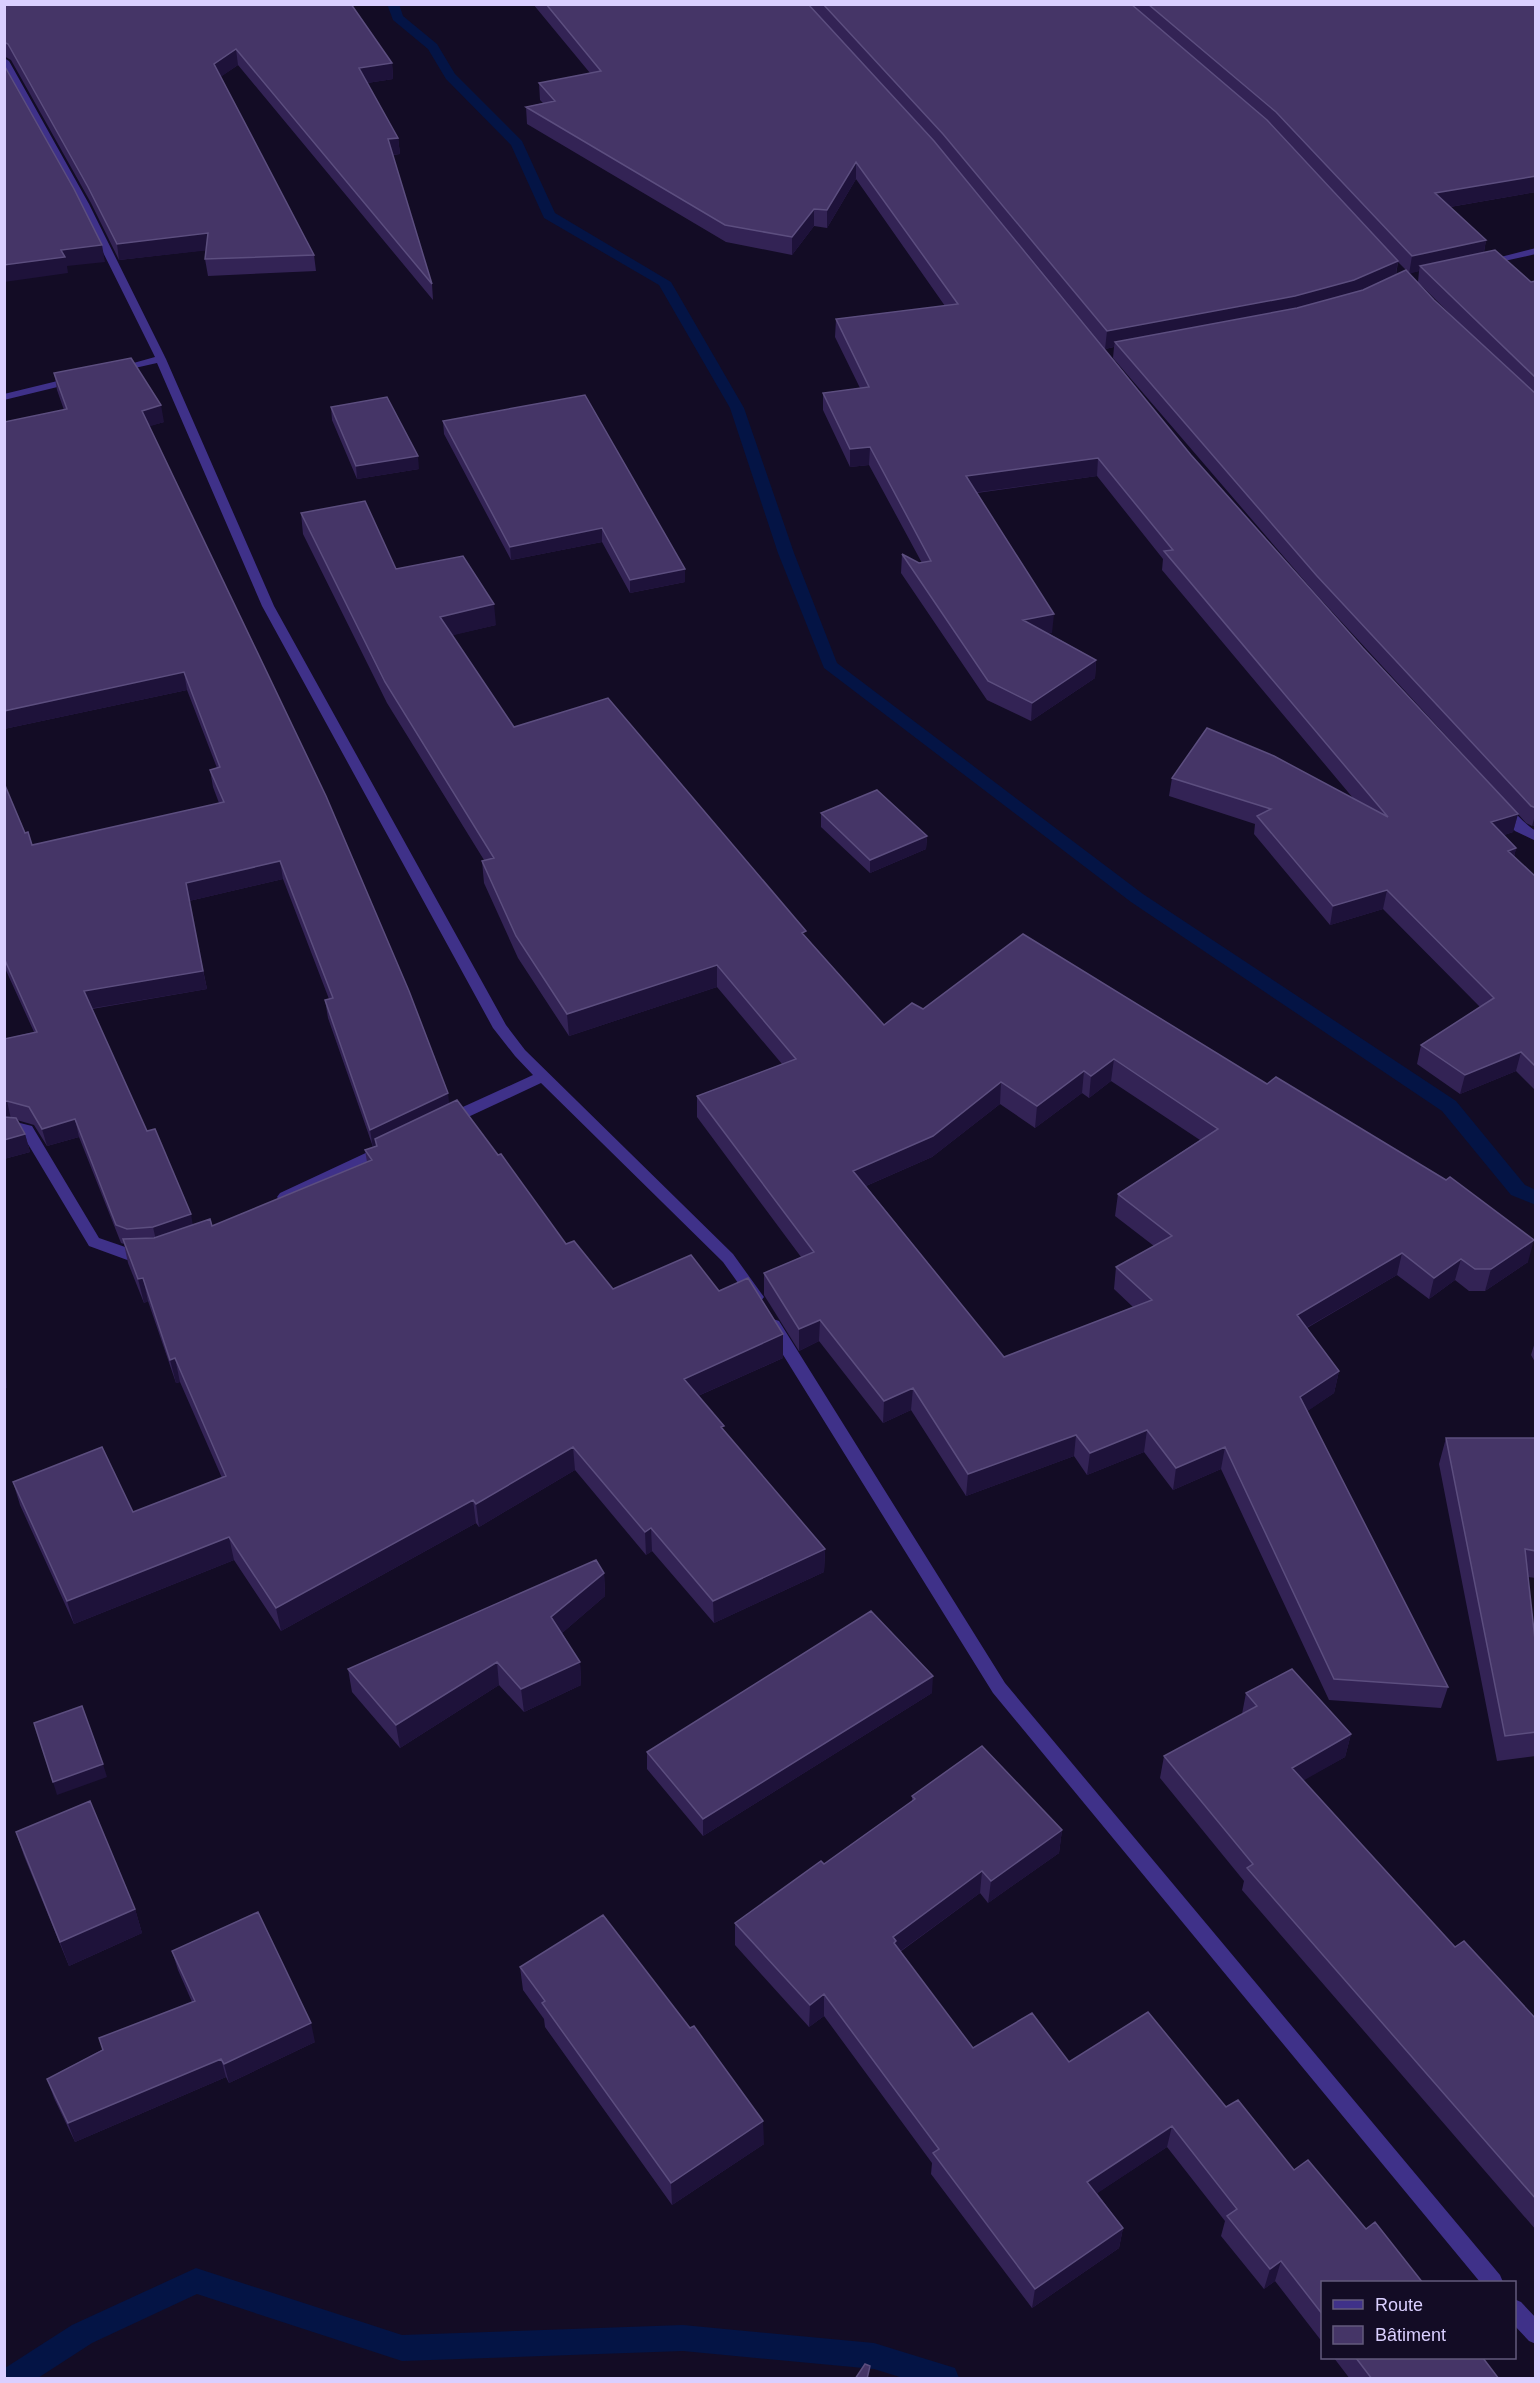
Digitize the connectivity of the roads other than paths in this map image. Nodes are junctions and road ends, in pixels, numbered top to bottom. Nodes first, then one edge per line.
1 (6, 66) edge
2 (1536, 251) edge
3 (1470, 266) edge
4 (161, 359) junction
5 (105, 372) edge
6 (83, 378) edge
7 (4, 397) edge
8 (1496, 802) edge
9 (1536, 837) edge
10 (543, 1076) junction
11 (438, 1125) edge
12 (4, 1128) edge
13 (397, 1144) edge
14 (272, 1203) edge
15 (158, 1253) edge
16 (1491, 2281) edge
17 (1516, 2310) edge
18 (1536, 2334) edge

1 - 4 street
2 - 3 street
4 - 5 street
4 - 10 street
6 - 7 street
8 - 9 street
10 - 11 street
10 - 16 street
12 - 15 street
13 - 14 street
17 - 18 street

